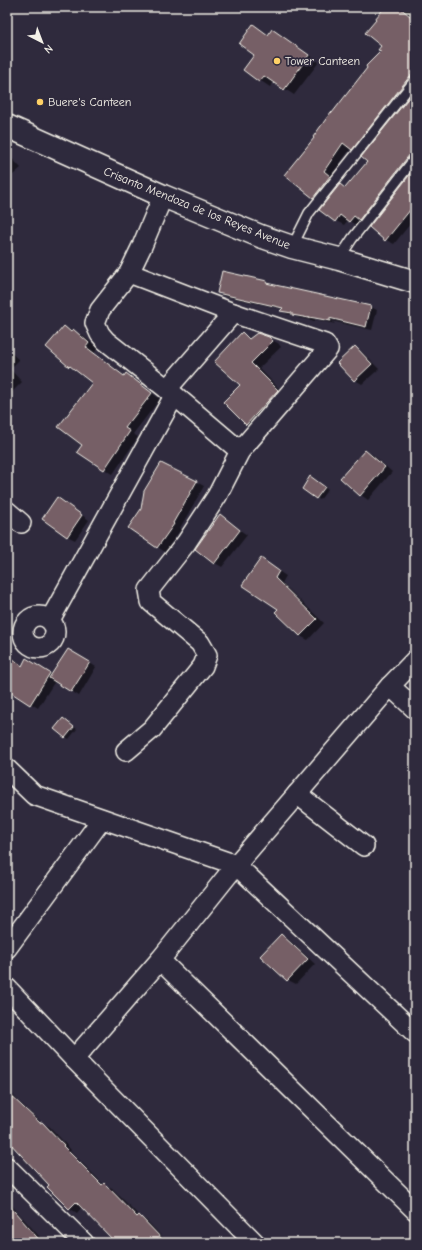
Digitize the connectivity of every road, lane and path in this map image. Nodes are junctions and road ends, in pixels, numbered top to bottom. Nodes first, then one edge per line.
1 (415, 80) edge
2 (7, 126) edge
3 (415, 158) edge
4 (163, 196) junction
5 (292, 248) junction
6 (339, 259) junction
7 (129, 273) junction
8 (415, 282) edge
9 (233, 313) junction
10 (171, 392) junction
11 (240, 451) junction
12 (50, 620) dead end
13 (415, 660) edge
14 (390, 686) junction
15 (415, 709) edge
16 (126, 751) dead end
17 (7, 769) edge
18 (297, 794) junction
19 (102, 819) junction
20 (364, 846) dead end
21 (236, 865) junction
22 (7, 948) edge
23 (160, 960) junction
24 (7, 988) edge
25 (415, 1033) edge
26 (74, 1059) junction
27 (7, 1167) edge
28 (415, 1210) edge
29 (84, 1243) edge
30 (254, 1243) edge

1 - 5 lane
2 - 4 main road, Crisanto Mendoza de los Reyes Avenue
3 - 6 lane
4 - 5 main road, Crisanto Mendoza de los Reyes Avenue
4 - 7 street
5 - 6 main road, Crisanto Mendoza de los Reyes Avenue
6 - 8 main road, Crisanto Mendoza de los Reyes Avenue
7 - 9 street
7 - 10 street
9 - 10 street
9 - 11 street
10 - 11 street
10 - 12 street
11 - 16 street
13 - 14 street
14 - 15 street
14 - 18 street
17 - 19 street
18 - 20 street
18 - 21 street
19 - 21 street
19 - 22 street
21 - 23 street
21 - 25 street
23 - 26 street
23 - 28 street
24 - 26 street
26 - 30 street
27 - 29 street

